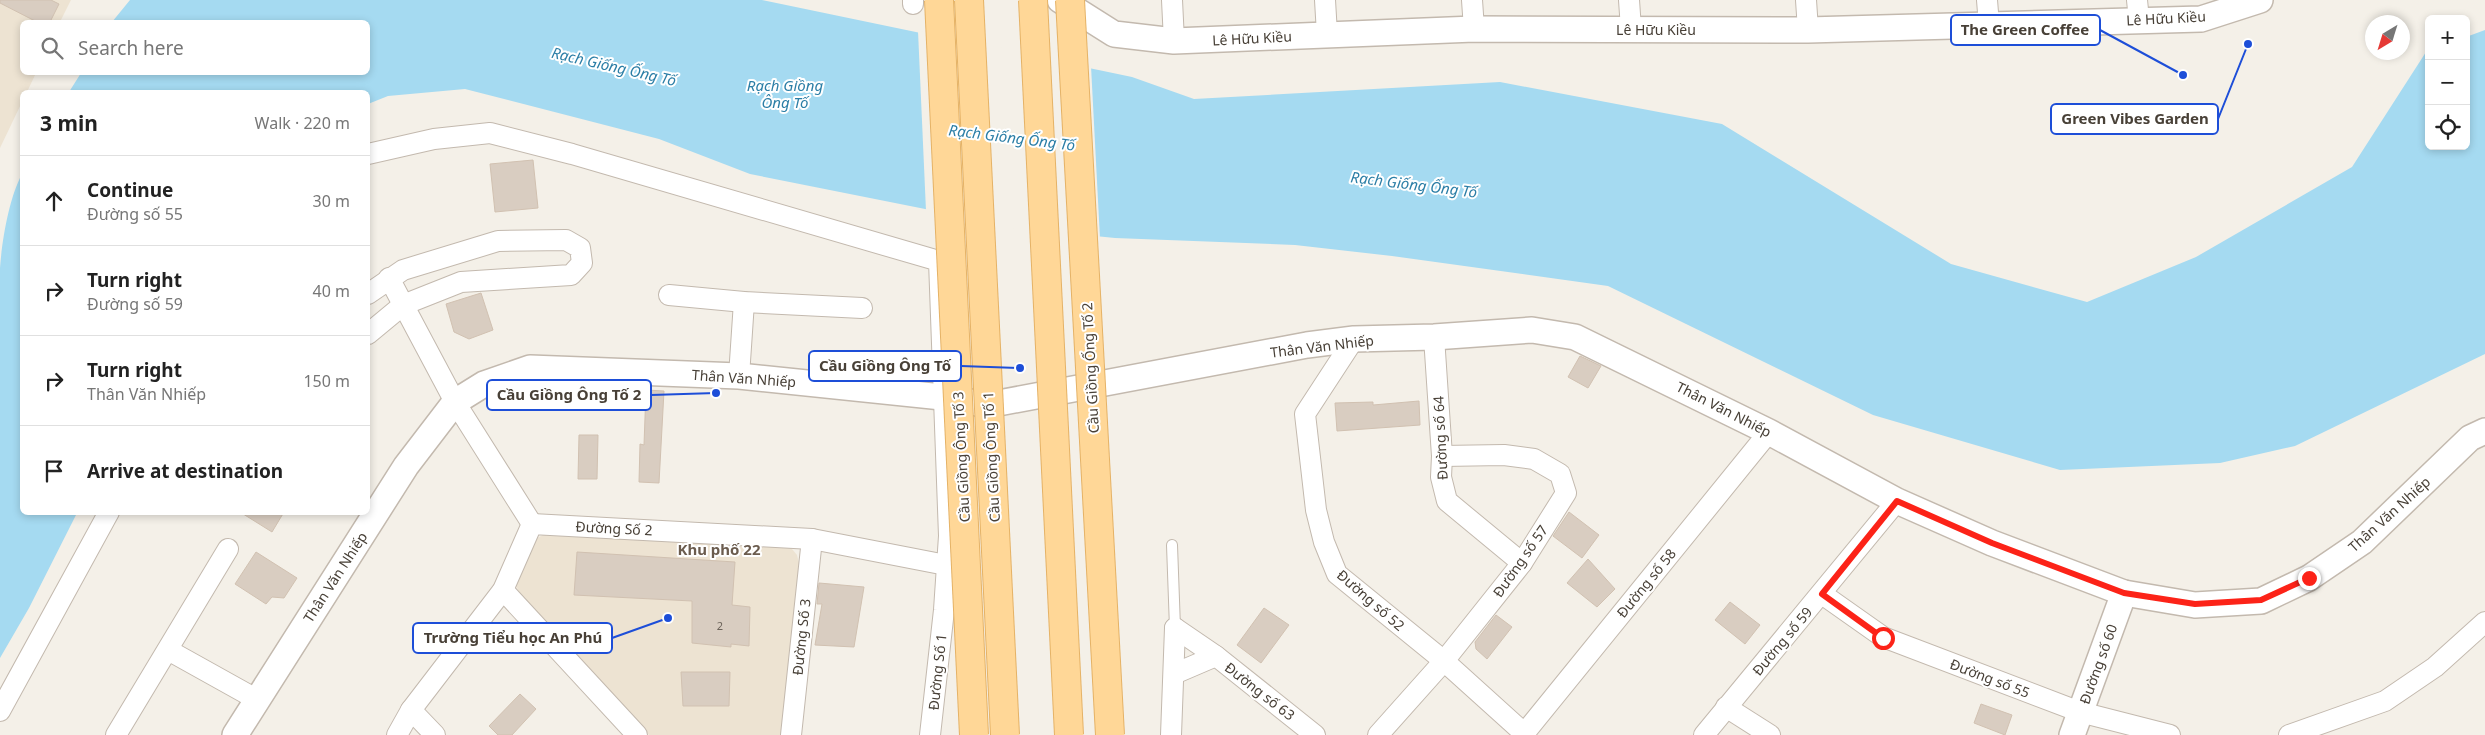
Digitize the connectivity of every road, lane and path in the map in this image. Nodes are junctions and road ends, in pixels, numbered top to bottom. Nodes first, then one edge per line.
1 (969, 0) edge
2 (1034, 0) edge
3 (1060, 0) edge
4 (1070, 0) edge
5 (1172, 0) edge
6 (1325, 0) edge
7 (1472, 0) edge
8 (1630, 0) edge
9 (1806, 0) edge
10 (1987, 0) edge
11 (2260, 0) edge
12 (922, 1) edge
13 (2138, 10) edge
14 (1989, 25) junction
15 (1474, 29) junction
16 (1631, 29) junction
17 (1808, 30) junction
18 (1327, 34) junction
19 (1174, 41) junction
20 (370, 154) edge
21 (389, 278) junction
22 (370, 292) edge
23 (669, 295) dead end
24 (744, 302) junction
25 (404, 304) junction
26 (862, 308) dead end
27 (370, 332) edge
28 (1434, 337) junction
29 (1354, 339) junction
30 (739, 376) junction
31 (942, 396) junction
32 (455, 402) junction
33 (2485, 431) edge
34 (1769, 432) junction
35 (1442, 456) junction
36 (1897, 501) junction
37 (107, 515) edge
38 (532, 524) junction
39 (812, 539) junction
40 (1172, 546) dead end
41 (228, 549) dead end
42 (1522, 563) junction
43 (946, 565) junction
44 (503, 590) junction
45 (2124, 593) junction
46 (1822, 594) junction
47 (2485, 622) edge
48 (1175, 628) junction
49 (168, 650) junction
50 (1216, 656) junction
51 (1444, 661) junction
52 (1174, 674) junction
53 (256, 698) junction
54 (1726, 707) junction
55 (411, 710) junction
56 (0, 711) edge
57 (2076, 724) edge
58 (1524, 734) edge
59 (116, 735) edge
60 (235, 735) edge
61 (397, 735) edge
62 (435, 735) edge
63 (637, 735) edge
64 (791, 735) edge
65 (930, 735) edge
66 (960, 735) edge
67 (974, 735) edge
68 (1004, 735) edge
69 (1069, 735) edge
70 (1110, 735) edge
71 (1171, 735) edge
72 (1316, 735) edge
73 (1378, 735) edge
74 (1704, 735) edge
75 (1770, 735) edge
76 (2170, 735) edge
77 (2289, 735) edge

1 - 68 main road, Cầu Giồng Ông Tố 1, bridge
2 - 69 main road, bridge
3 - 19 street, Lê Hữu Kiều
4 - 70 main road, Cầu Giồng Ống Tố 2, bridge
5 - 19 street
6 - 18 street
7 - 15 street
8 - 16 street
9 - 17 street
10 - 14 street
11 - 13 street, Lê Hữu Kiều
12 - 66 main road, Cầu Giồng Ông Tố 3
12 - 67 main road, Cầu Giồng Ông Tố 3, bridge
13 - 14 street, Lê Hữu Kiều
14 - 17 street, Lê Hữu Kiều
15 - 16 street, Lê Hữu Kiều
15 - 18 street, Lê Hữu Kiều
16 - 17 street, Lê Hữu Kiều
18 - 19 street, Lê Hữu Kiều
20 - 31 street, Đường Số 1
21 - 22 street
21 - 25 street
21 - 25 street
23 - 24 street
24 - 26 street
24 - 30 street
25 - 27 street
25 - 32 street
28 - 29 street, Thân Văn Nhiếp
28 - 34 street, Thân Văn Nhiếp
28 - 35 street, Đường số 64
29 - 31 street, Thân Văn Nhiếp
29 - 51 street, Đường số 52
30 - 31 street, Thân Văn Nhiếp
30 - 32 street, Thân Văn Nhiếp
31 - 43 street, Đường Số 1
32 - 38 street
32 - 53 street, Thân Văn Nhiếp
33 - 45 street, Thân Văn Nhiếp
34 - 36 street, Thân Văn Nhiếp
34 - 58 street, Đường số 58
35 - 42 street, Đường số 64
35 - 42 street, Đường số 57
36 - 45 street, Thân Văn Nhiếp
36 - 46 street, Đường số 59
37 - 56 street
38 - 39 street, Đường Số 2
38 - 44 street
39 - 43 street, Đường Số 2
39 - 64 street, Đường Số 3
40 - 48 lane
41 - 49 street
42 - 51 street, Đường số 57
43 - 65 street, Đường Số 1
44 - 55 street
44 - 63 street
45 - 57 street, Đường số 60
46 - 54 street, Đường số 59
46 - 57 street, Đường số 55
47 - 77 street
48 - 50 street, Đường số 63
48 - 52 street
49 - 53 street
49 - 59 street
50 - 52 street, Đường số 63
50 - 72 street, Đường số 63
51 - 58 street, Đường số 52
51 - 73 street, Đường số 57
52 - 71 street
53 - 60 street, Thân Văn Nhiếp
54 - 74 street, Đường số 59
54 - 75 street
55 - 61 street
55 - 62 street
57 - 76 street, Đường số 55

